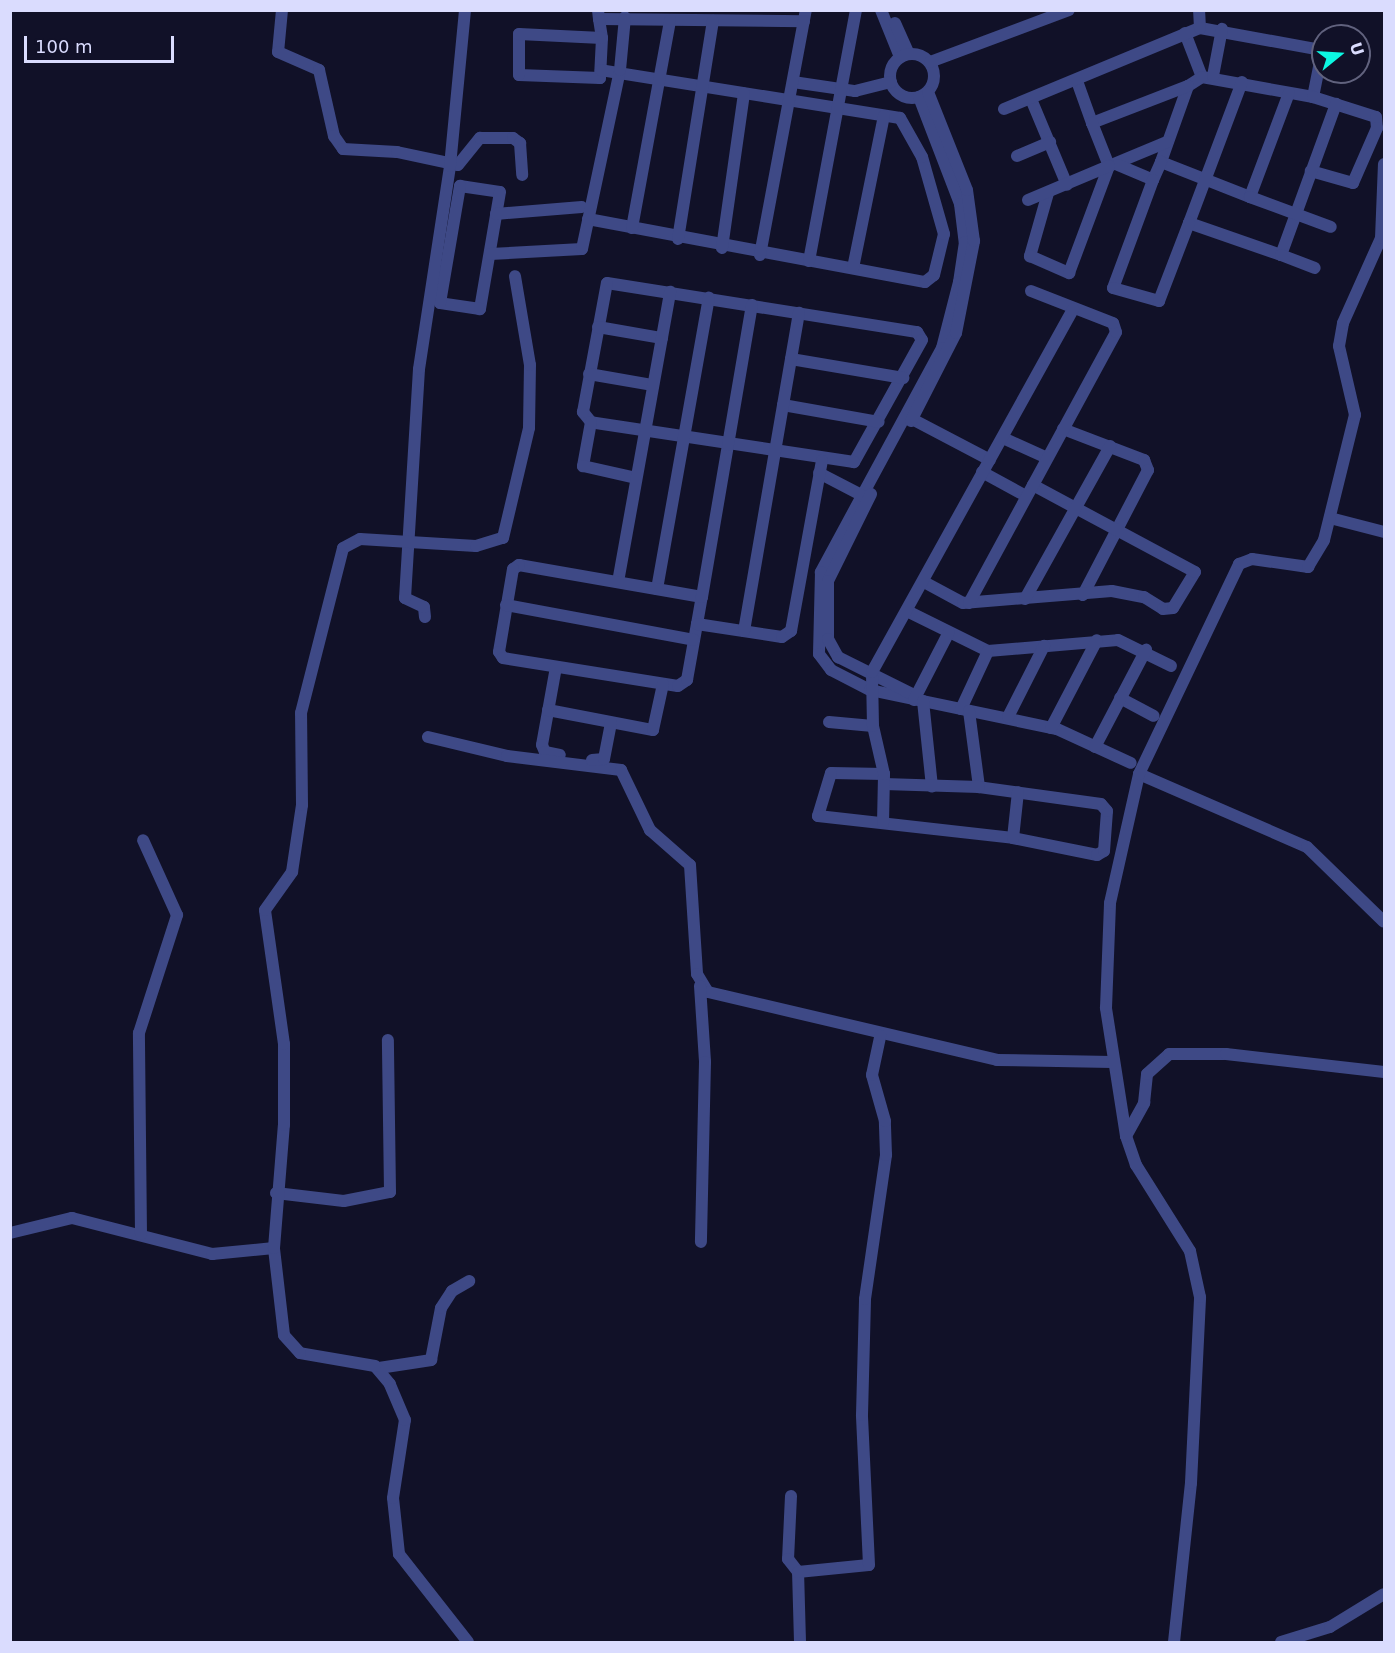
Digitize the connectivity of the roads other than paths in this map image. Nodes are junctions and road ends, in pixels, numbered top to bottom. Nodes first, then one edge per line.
1 (282, 10) edge
2 (465, 10) edge
3 (855, 10) edge
4 (881, 10) edge
5 (889, 10) edge
6 (1069, 10) edge
7 (1198, 10) edge
8 (633, 14) edge
9 (598, 15) edge
10 (805, 16) edge
11 (670, 20) junction
12 (713, 21) junction
13 (1200, 28) junction
14 (1222, 30) junction
15 (1185, 33) junction
16 (602, 39) junction
17 (904, 56) junction
18 (930, 62) junction
19 (601, 70) junction
20 (620, 70) junction
21 (1208, 76) junction
22 (661, 79) junction
23 (1077, 81) junction
24 (793, 82) junction
25 (891, 82) junction
26 (1242, 82) junction
27 (1188, 86) junction
28 (702, 87) junction
29 (839, 89) junction
30 (1289, 93) junction
31 (744, 94) junction
32 (924, 94) junction
33 (1313, 97) junction
34 (1031, 99) junction
35 (789, 101) junction
36 (1336, 104) junction
37 (838, 108) junction
38 (1004, 109) dead end
39 (884, 116) junction
40 (1092, 123) junction
41 (1050, 142) junction
42 (1167, 142) junction
43 (1017, 156) dead end
44 (1161, 162) junction
45 (1384, 164) edge
46 (450, 166) junction
47 (1114, 166) junction
48 (1311, 171) junction
49 (522, 175) dead end
50 (1153, 180) junction
51 (1205, 180) junction
52 (1067, 185) junction
53 (1048, 193) junction
54 (1250, 197) junction
55 (1028, 200) dead end
56 (582, 207) dead end
57 (1297, 213) junction
58 (496, 214) junction
59 (588, 219) junction
60 (1189, 223) junction
61 (1331, 227) dead end
62 (632, 228) junction
63 (678, 239) junction
64 (722, 248) junction
65 (489, 254) junction
66 (760, 255) junction
67 (1281, 255) junction
68 (809, 261) junction
69 (853, 268) junction
70 (1315, 268) dead end
71 (515, 276) dead end
72 (1031, 291) dead end
73 (670, 292) junction
74 (709, 298) junction
75 (752, 305) junction
76 (1072, 309) junction
77 (800, 313) junction
78 (598, 327) junction
79 (662, 338) junction
80 (791, 359) junction
81 (589, 374) junction
82 (903, 378) junction
83 (653, 385) junction
84 (783, 405) junction
85 (912, 419) junction
86 (591, 422) junction
87 (879, 422) junction
88 (1063, 429) junction
89 (644, 431) junction
90 (684, 437) junction
91 (1003, 438) junction
92 (728, 445) junction
93 (1110, 446) junction
94 (775, 453) junction
95 (1047, 458) junction
96 (990, 460) junction
97 (820, 467) junction
98 (982, 472) junction
99 (636, 477) junction
100 (1033, 484) junction
101 (865, 496) junction
102 (1026, 496) junction
103 (1074, 506) junction
104 (1330, 518) junction
105 (1116, 531) junction
106 (1384, 532) edge
107 (411, 541) junction
108 (618, 582) junction
109 (924, 582) junction
110 (657, 589) junction
111 (1083, 594) junction
112 (702, 597) junction
113 (1025, 599) junction
114 (969, 603) junction
115 (506, 605) junction
116 (907, 611) junction
117 (425, 617) dead end
118 (697, 624) junction
119 (744, 631) junction
120 (949, 632) junction
121 (694, 640) junction
122 (1097, 640) junction
123 (1044, 646) junction
124 (1146, 650) junction
125 (988, 651) junction
126 (556, 666) junction
127 (1172, 666) dead end
128 (872, 672) junction
129 (663, 684) junction
130 (870, 690) junction
131 (1120, 698) junction
132 (918, 699) junction
133 (548, 710) junction
134 (965, 710) junction
135 (1154, 716) dead end
136 (1008, 717) junction
137 (829, 722) dead end
138 (611, 723) junction
139 (873, 726) junction
140 (1051, 728) junction
141 (428, 737) dead end
142 (1095, 747) junction
143 (1135, 769) junction
144 (884, 779) junction
145 (932, 787) junction
146 (979, 787) junction
147 (1018, 792) junction
148 (883, 823) junction
149 (1013, 838) junction
150 (143, 840) dead end
151 (1384, 922) edge
152 (700, 986) junction
153 (880, 1036) junction
154 (388, 1040) dead end
155 (1112, 1062) junction
156 (1384, 1072) edge
157 (1126, 1136) junction
158 (276, 1196) junction
159 (10, 1233) edge
160 (141, 1234) junction
161 (701, 1242) dead end
162 (274, 1248) junction
163 (469, 1281) dead end
164 (379, 1368) junction
165 (791, 1496) dead end
166 (798, 1572) junction
167 (1384, 1594) edge
168 (468, 1642) edge
169 (800, 1642) edge
170 (1174, 1642) edge
171 (1281, 1642) edge

1 - 46 street
2 - 46 street
3 - 29 street
4 - 17 street
5 - 17 street
6 - 18 street
7 - 13 street
8 - 9 street
8 - 11 street
8 - 20 street
9 - 16 street
10 - 12 street
10 - 24 street
11 - 12 street
11 - 22 street
12 - 28 street
13 - 14 street
13 - 15 street
14 - 21 street
14 - 33 street
15 - 21 street
15 - 23 street
16 - 19 street
16 - 19 street
17 - 18 street
17 - 25 street
18 - 32 street
19 - 20 street
20 - 22 street
20 - 59 street
21 - 26 street
21 - 27 street
22 - 28 street
22 - 62 street
23 - 34 street
23 - 40 street
24 - 29 street
24 - 35 street
25 - 29 street
25 - 32 street
26 - 30 street
26 - 51 street
27 - 40 street
27 - 42 street
28 - 31 street
28 - 63 street
29 - 37 street
30 - 33 street
30 - 54 street
31 - 35 street
31 - 64 street
32 - 85 street
32 - 101 street
33 - 36 street
34 - 38 street
34 - 41 street
35 - 37 street
35 - 66 street
36 - 48 street
36 - 48 street
37 - 39 street
37 - 68 street
39 - 69 street
39 - 69 street
40 - 47 street
41 - 43 street
41 - 52 street
42 - 44 street
42 - 47 street
44 - 50 street
44 - 51 street
45 - 104 street
46 - 49 street
46 - 107 street
47 - 50 street
47 - 52 street
47 - 53 street
48 - 57 street
50 - 60 street
51 - 54 street
51 - 60 street
52 - 53 street
53 - 55 street
54 - 57 street
56 - 58 street
57 - 61 street
57 - 67 street
58 - 65 street
58 - 65 street
59 - 62 street
59 - 65 street
60 - 67 street
62 - 63 street
63 - 64 street
64 - 66 street
66 - 68 street
67 - 70 street
68 - 69 street
71 - 107 street
72 - 76 street
73 - 74 street
73 - 78 street
73 - 79 street
74 - 75 street
74 - 90 street
75 - 77 street
75 - 92 street
76 - 88 street
76 - 91 street
77 - 80 street
77 - 82 street
78 - 79 street
78 - 81 street
79 - 83 street
80 - 82 street
80 - 84 street
81 - 83 street
81 - 86 street
82 - 87 street
83 - 89 street
84 - 87 street
84 - 94 street
85 - 96 street
85 - 101 street
86 - 89 street
86 - 99 street
87 - 97 street
88 - 93 street
88 - 95 street
89 - 90 street
89 - 99 street
90 - 92 street
90 - 110 street
91 - 95 street
91 - 96 street
92 - 94 street
92 - 112 street
93 - 103 street
93 - 105 street
94 - 97 street
94 - 119 street
95 - 100 street
96 - 98 street
97 - 101 street
97 - 119 street
98 - 102 street
98 - 109 street
99 - 108 street
100 - 102 street
100 - 103 street
101 - 128 street
101 - 130 street
102 - 114 street
103 - 105 street
103 - 113 street
104 - 106 street
104 - 143 street
105 - 111 street
105 - 111 street
107 - 117 street
107 - 158 street
108 - 110 street
108 - 115 street
109 - 114 street
109 - 116 street
110 - 112 street
111 - 113 street
112 - 118 street
113 - 114 street
115 - 121 street
115 - 126 street
116 - 120 street
116 - 128 street
118 - 119 street
118 - 121 street
120 - 125 street
120 - 132 street
121 - 129 street
122 - 123 street
122 - 124 street
122 - 140 street
123 - 125 street
123 - 136 street
124 - 127 street
124 - 131 street
125 - 134 street
126 - 129 street
126 - 133 street
128 - 130 street
128 - 132 street
129 - 138 street
130 - 132 street
130 - 139 street
131 - 135 street
131 - 142 street
132 - 134 street
132 - 145 street
133 - 138 street
133 - 138 street
134 - 136 street
134 - 146 street
136 - 140 street
137 - 139 street
139 - 144 street
140 - 142 street
141 - 152 street
142 - 143 street
143 - 151 street
143 - 155 street
144 - 145 street
144 - 148 street
144 - 148 street
145 - 146 street
146 - 147 street
147 - 149 street
147 - 149 street
148 - 149 street
150 - 160 street
152 - 153 street
152 - 161 street
153 - 155 street
153 - 166 street
154 - 158 street
155 - 157 street
156 - 157 street
157 - 170 street
158 - 162 street
159 - 160 street
160 - 162 street
162 - 164 street
163 - 164 street
164 - 168 street
165 - 166 street
166 - 169 street
167 - 171 street

